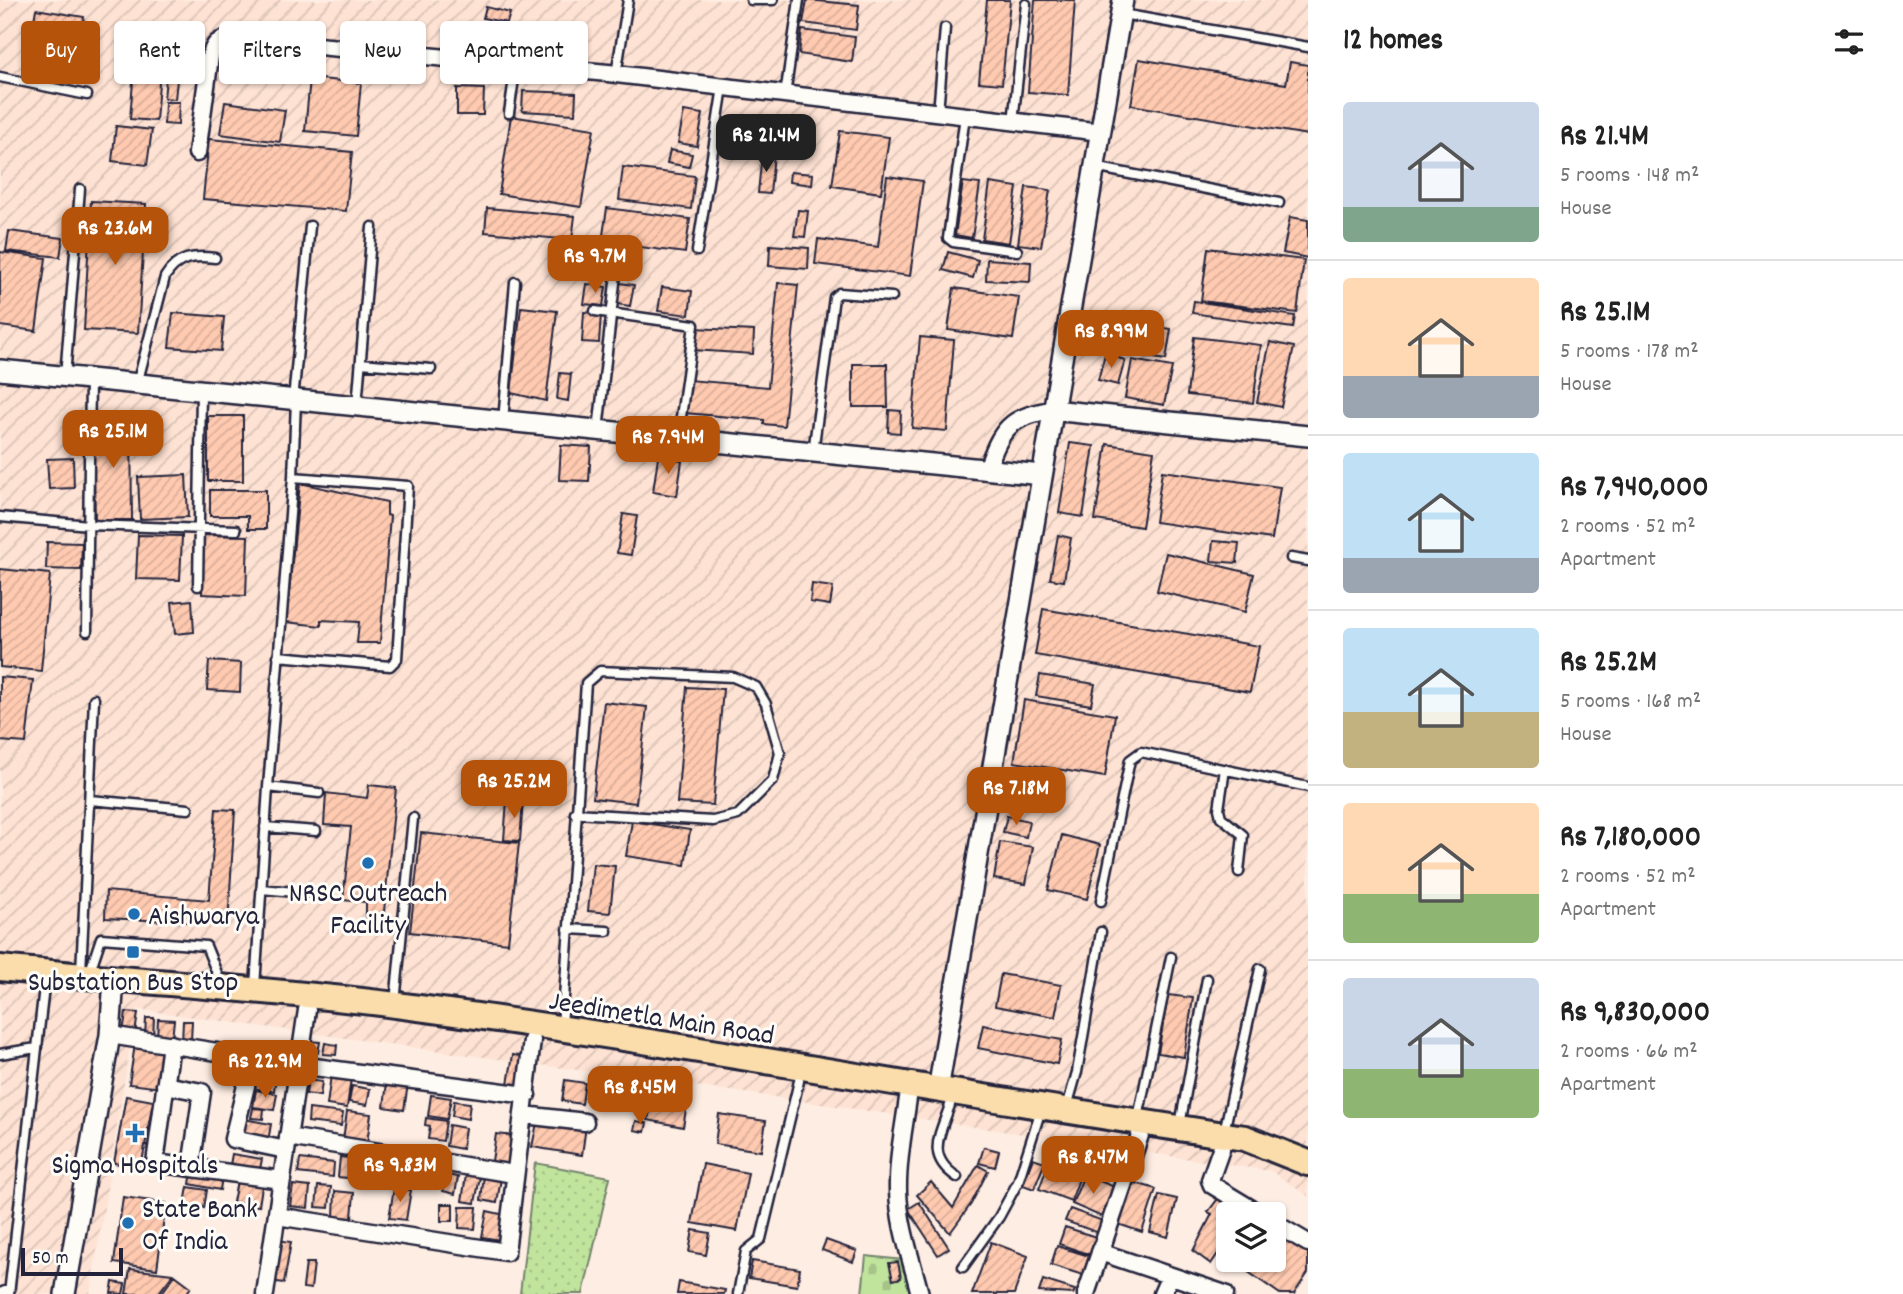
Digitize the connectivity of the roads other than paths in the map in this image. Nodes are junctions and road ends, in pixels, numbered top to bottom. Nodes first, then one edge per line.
1 (628, 0) edge
2 (751, 0) edge
3 (773, 0) edge
4 (799, 0) edge
5 (1026, 4) dead end
6 (1122, 7) edge
7 (945, 28) dead end
8 (1308, 47) edge
9 (440, 58) edge
10 (588, 72) edge
11 (616, 75) junction
12 (0, 77) edge
13 (513, 84) edge
14 (723, 87) junction
15 (87, 95) dead end
16 (785, 95) junction
17 (509, 113) dead end
18 (938, 113) junction
19 (965, 116) junction
20 (1013, 122) junction
21 (1101, 132) junction
22 (197, 153) dead end
23 (1094, 167) junction
24 (80, 189) dead end
25 (1279, 203) dead end
26 (310, 226) dead end
27 (372, 227) dead end
28 (697, 251) dead end
29 (1017, 251) dead end
30 (215, 258) dead end
31 (616, 274) dead end
32 (515, 282) dead end
33 (892, 298) dead end
34 (595, 310) dead end
35 (612, 313) junction
36 (361, 363) junction
37 (431, 369) dead end
38 (0, 370) edge
39 (65, 377) junction
40 (90, 379) junction
41 (137, 384) junction
42 (201, 391) junction
43 (295, 400) junction
44 (357, 406) junction
45 (1052, 410) junction
46 (503, 421) junction
47 (598, 430) junction
48 (1308, 436) edge
49 (678, 438) junction
50 (814, 452) junction
51 (988, 469) junction
52 (1042, 475) junction
53 (293, 477) junction
54 (0, 517) edge
55 (89, 525) junction
56 (199, 528) junction
57 (236, 530) dead end
58 (1291, 558) dead end
59 (1308, 561) edge
60 (198, 586) dead end
61 (88, 631) dead end
62 (278, 656) junction
63 (94, 699) dead end
64 (1225, 769) junction
65 (268, 787) junction
66 (1308, 787) edge
67 (319, 793) dead end
68 (90, 800) junction
69 (188, 809) dead end
70 (575, 813) junction
71 (413, 818) dead end
72 (265, 827) junction
73 (316, 831) dead end
74 (1239, 872) dead end
75 (261, 889) junction
76 (307, 893) dead end
77 (1101, 901) dead end
78 (568, 929) junction
79 (607, 931) dead end
80 (1101, 932) dead end
81 (1171, 957) dead end
82 (0, 968) edge
83 (1260, 969) dead end
84 (85, 977) junction
85 (1207, 979) dead end
86 (0, 983) edge
87 (114, 986) junction
88 (44, 987) junction
89 (223, 987) junction
90 (254, 990) junction
91 (395, 1005) junction
92 (307, 1010) junction
93 (561, 1029) junction
94 (110, 1035) junction
95 (532, 1040) junction
96 (171, 1044) junction
97 (36, 1048) junction
98 (0, 1054) edge
99 (253, 1057) junction
100 (299, 1065) junction
101 (799, 1081) junction
102 (165, 1085) junction
103 (527, 1095) junction
104 (944, 1097) junction
105 (908, 1098) junction
106 (1066, 1110) junction
107 (524, 1115) junction
108 (1038, 1119) junction
109 (585, 1122) dead end
110 (1138, 1128) junction
111 (1180, 1128) junction
112 (1222, 1142) junction
113 (287, 1144) junction
114 (1308, 1163) edge
115 (191, 1167) junction
116 (514, 1174) junction
117 (957, 1177) dead end
118 (1308, 1178) edge
119 (282, 1180) junction
120 (1240, 1202) edge
121 (277, 1216) junction
122 (1286, 1230) edge
123 (1308, 1243) edge
124 (1100, 1252) junction
125 (963, 1267) dead end
126 (1170, 1276) junction
127 (10, 1292) edge
128 (0, 1293) edge
129 (65, 1294) edge
130 (265, 1294) edge
131 (738, 1294) edge
132 (920, 1294) edge
133 (1086, 1294) edge
134 (1162, 1294) edge
135 (1225, 1294) edge

1 - 11 lane
2 - 3 lane
4 - 16 lane
5 - 20 lane
6 - 8 lane
6 - 21 street
7 - 18 lane
9 - 22 street
10 - 11 street
11 - 14 street
12 - 15 lane
13 - 17 lane
14 - 16 street
14 - 28 lane
16 - 18 street
18 - 19 street
19 - 20 street
19 - 29 lane
20 - 21 street
21 - 23 street
23 - 25 lane
23 - 45 street
24 - 39 lane
26 - 43 lane
27 - 36 lane
30 - 41 lane
31 - 35 lane
32 - 46 lane
33 - 50 lane
34 - 35 lane
35 - 47 lane
35 - 49 lane
36 - 37 lane
36 - 44 lane
38 - 39 street
39 - 40 street
40 - 41 street
40 - 55 lane
41 - 42 street
42 - 43 street
42 - 56 lane
43 - 44 street
43 - 53 lane
44 - 46 street
45 - 48 street
45 - 51 street
45 - 52 street
46 - 47 street
47 - 49 street
49 - 50 street
50 - 51 street
51 - 52 street
52 - 104 street
53 - 62 lane
53 - 62 lane
54 - 55 lane
55 - 56 lane
55 - 61 lane
56 - 57 lane
56 - 60 lane
58 - 59 lane
62 - 65 lane
63 - 68 lane
64 - 66 lane
64 - 74 lane
64 - 77 lane
65 - 67 lane
65 - 72 lane
68 - 69 lane
68 - 84 lane
70 - 70 lane
70 - 78 lane
71 - 91 lane
72 - 73 lane
72 - 75 lane
75 - 76 lane
75 - 90 lane
78 - 79 lane
78 - 93 lane
80 - 106 lane
81 - 110 lane
82 - 84 main road, Jeedimetla Main Road
83 - 112 lane
84 - 87 main road, Jeedimetla Main Road
84 - 89 lane
85 - 111 lane
86 - 88 main road, Jeedimetla Main Road
87 - 88 main road, Jeedimetla Main Road
87 - 89 main road, Jeedimetla Main Road
87 - 92 main road, Jeedimetla Main Road
87 - 94 street
88 - 97 lane
89 - 90 main road, Jeedimetla Main Road
90 - 91 main road, Jeedimetla Main Road
91 - 93 main road, Jeedimetla Main Road
92 - 95 main road, Jeedimetla Main Road
92 - 100 street
93 - 104 main road, Jeedimetla Main Road
94 - 96 street
94 - 129 street
95 - 101 main road, Jeedimetla Main Road
95 - 103 street
96 - 99 street
96 - 102 street
97 - 98 lane
97 - 127 lane
99 - 100 street
99 - 113 street
100 - 103 street
100 - 113 street
101 - 105 main road, Jeedimetla Main Road
101 - 131 lane
102 - 115 street
102 - 115 street
103 - 107 street
104 - 105 main road, Jeedimetla Main Road
104 - 106 main road, Jeedimetla Main Road
104 - 108 main road, Jeedimetla Main Road
104 - 117 lane
105 - 132 street
106 - 110 main road, Jeedimetla Main Road
107 - 109 street
107 - 116 street
108 - 110 main road, Jeedimetla Main Road
108 - 125 lane
110 - 111 main road, Jeedimetla Main Road
110 - 112 main road, Jeedimetla Main Road
110 - 124 street
111 - 112 main road, Jeedimetla Main Road
112 - 114 main road, Jeedimetla Main Road
112 - 118 main road, Jeedimetla Main Road
112 - 120 street
113 - 116 street
113 - 119 street
115 - 119 street
116 - 121 street
119 - 121 street
121 - 130 street
122 - 123 street
124 - 126 street
124 - 133 street
126 - 134 street
126 - 135 street
127 - 128 lane

